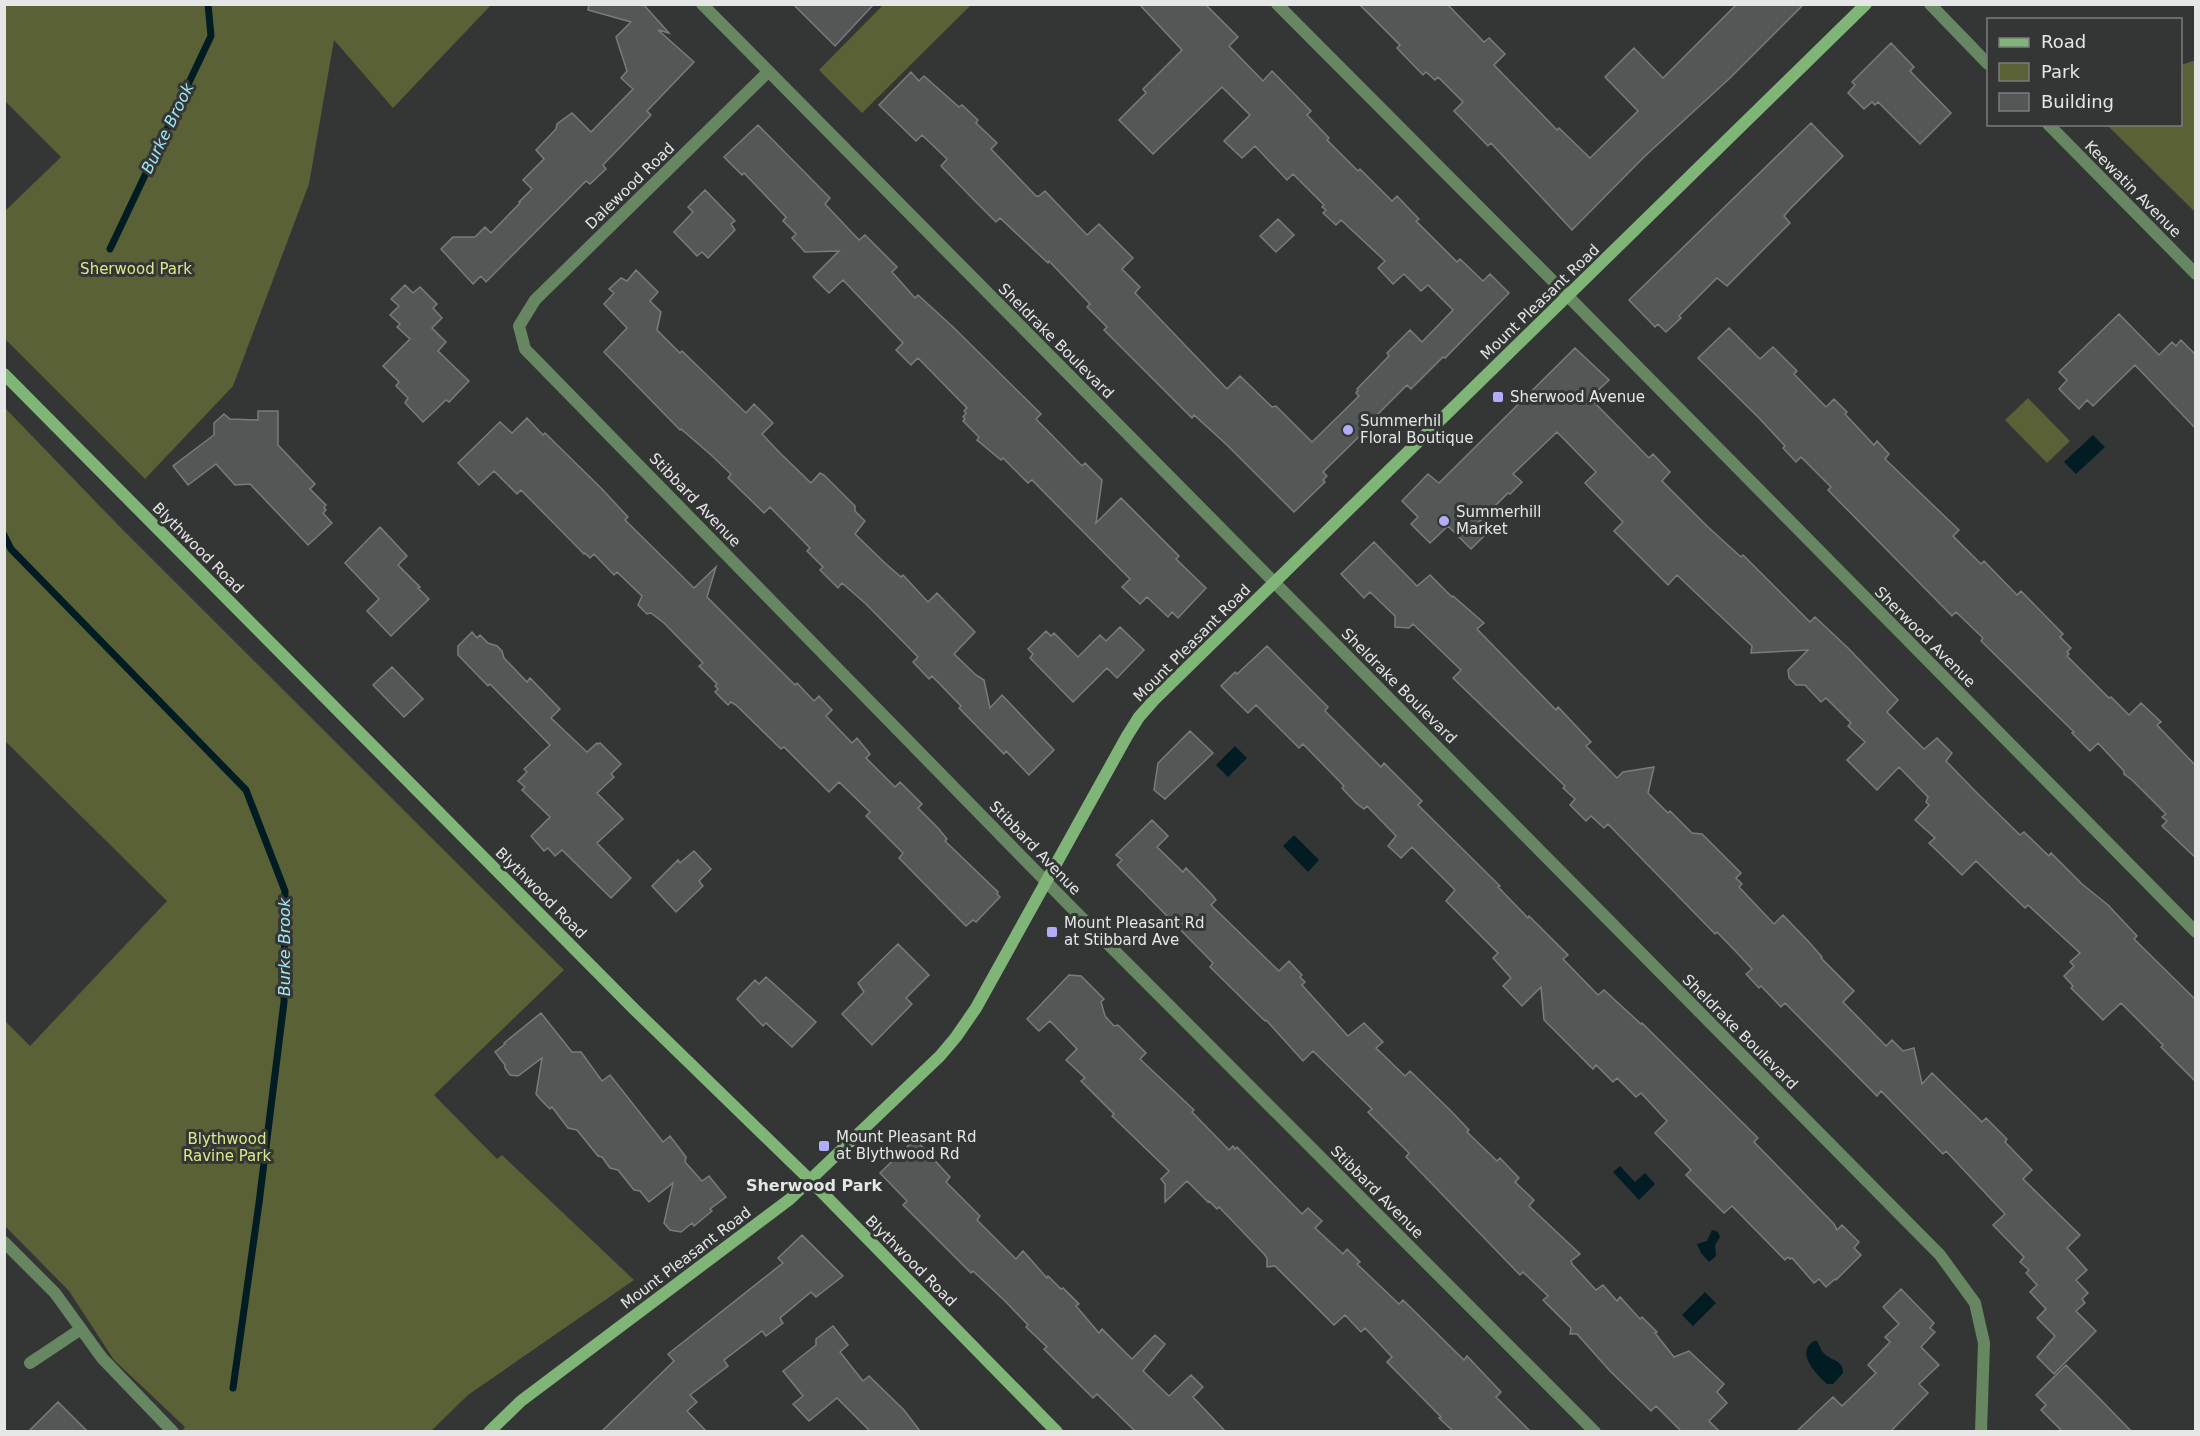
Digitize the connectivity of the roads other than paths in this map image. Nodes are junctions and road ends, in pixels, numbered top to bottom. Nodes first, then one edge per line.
1 (702, 4) edge
2 (1277, 4) edge
3 (1866, 4) edge
4 (1930, 4) edge
5 (1987, 62) edge
6 (768, 72) junction
7 (2050, 126) edge
8 (2196, 274) edge
9 (1567, 296) junction
10 (519, 326) joint
11 (4, 374) edge
12 (1275, 582) junction
13 (1046, 881) junction
14 (2196, 932) edge
15 (810, 1180) junction
16 (4, 1242) edge
17 (81, 1329) junction
18 (30, 1363) dead end
19 (173, 1431) edge
20 (489, 1431) edge
21 (1057, 1431) edge
22 (1595, 1431) edge
23 (1981, 1431) edge

1 - 6 street, Sheldrake Boulevard
2 - 9 street, Sherwood Avenue
3 - 9 main road, Mount Pleasant Road
4 - 5 street
6 - 10 street, Dalewood Road
6 - 12 street, Sheldrake Boulevard
7 - 8 street, Keewatin Avenue
9 - 12 main road, Mount Pleasant Road
9 - 14 street, Sherwood Avenue
10 - 13 street, Stibbard Avenue
11 - 15 main road, Blythwood Road
12 - 13 main road, Mount Pleasant Road
12 - 23 street, Sheldrake Boulevard
13 - 15 main road, Mount Pleasant Road
13 - 22 street, Stibbard Avenue
15 - 20 main road, Mount Pleasant Road
15 - 21 main road, Blythwood Road
16 - 17 street
17 - 18 street
17 - 19 street

